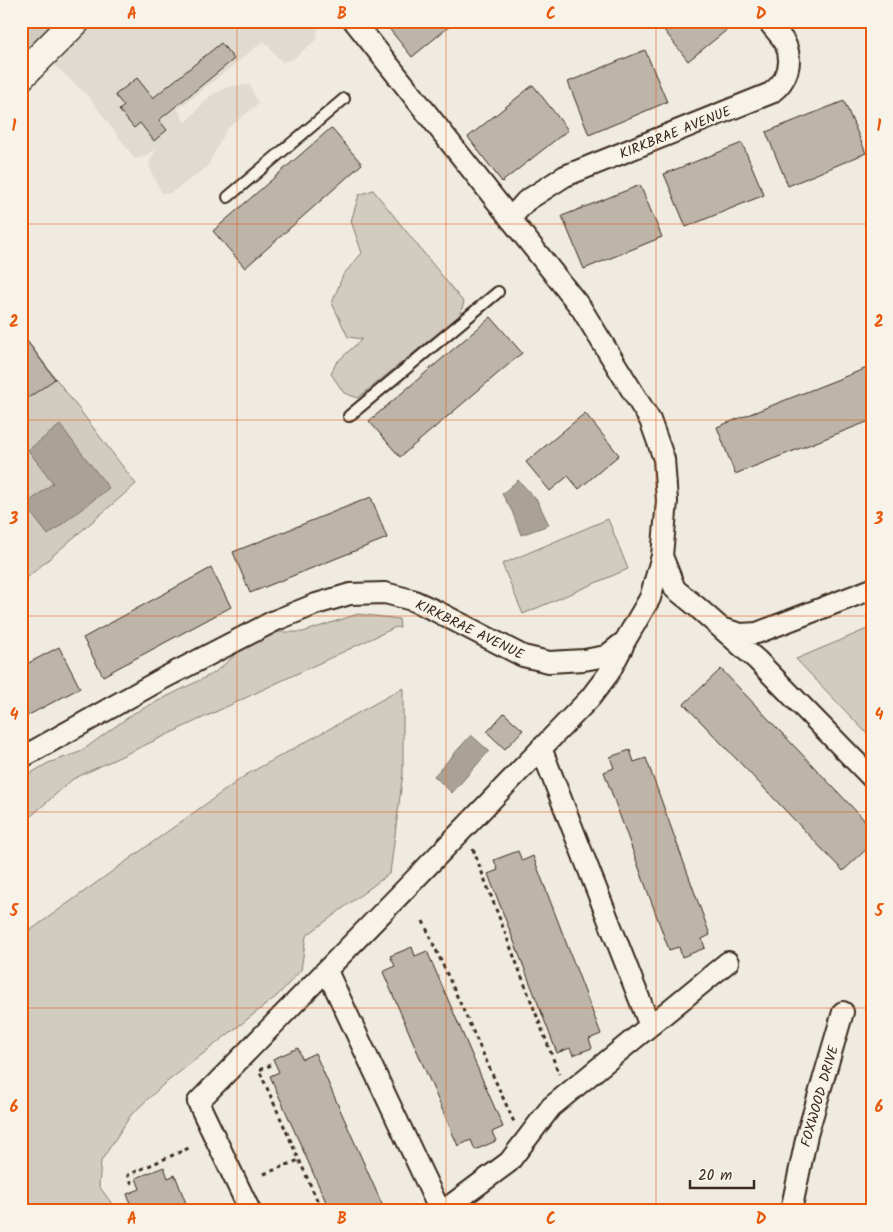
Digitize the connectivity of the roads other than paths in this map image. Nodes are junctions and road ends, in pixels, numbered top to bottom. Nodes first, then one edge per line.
1 (76, 21) edge
2 (354, 21) edge
3 (768, 21) edge
4 (21, 76) edge
5 (344, 99) dead end
6 (228, 197) dead end
7 (510, 218) junction
8 (498, 292) dead end
9 (349, 416) dead end
10 (662, 556) junction
11 (872, 589) edge
12 (722, 628) junction
13 (626, 641) junction
14 (541, 748) junction
15 (21, 758) edge
16 (872, 778) edge
17 (728, 962) dead end
18 (327, 971) junction
19 (843, 1012) dead end
20 (650, 1026) junction
21 (250, 1211) edge
22 (442, 1211) edge
23 (792, 1211) edge

1 - 4 main road
2 - 7 street, KIRKBRAE AVENUE
3 - 7 street, KIRKBRAE AVENUE
5 - 6 lane
7 - 10 street, KIRKBRAE AVENUE
8 - 9 lane
10 - 12 street
10 - 13 street, KIRKBRAE AVENUE
11 - 12 street
12 - 16 street
13 - 14 street
13 - 15 street, KIRKBRAE AVENUE
14 - 18 street
14 - 20 street
17 - 20 street
18 - 21 street
18 - 22 street
19 - 23 street, FOXWOOD DRIVE
20 - 22 street

